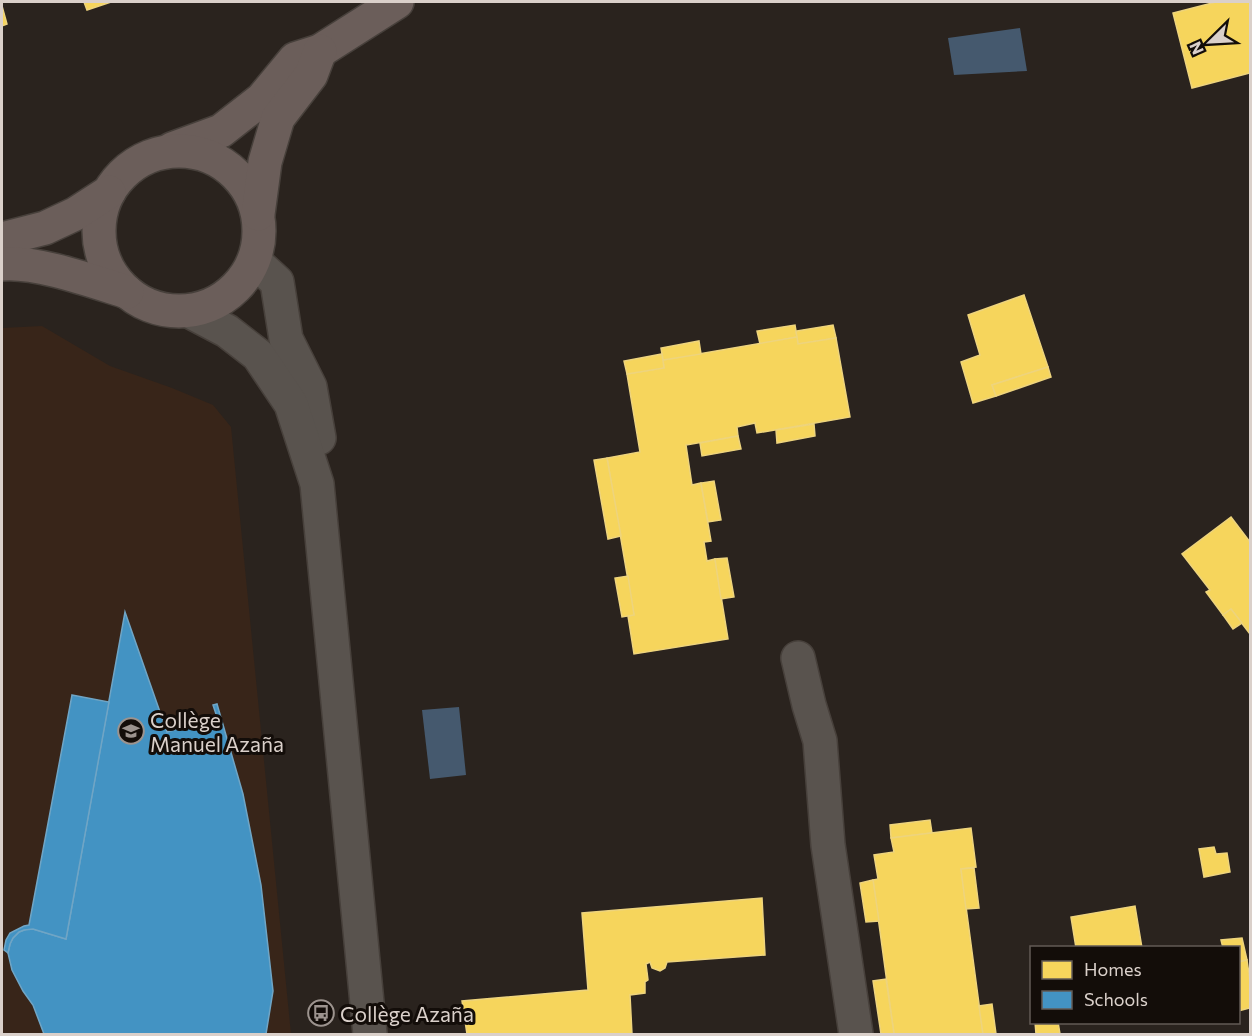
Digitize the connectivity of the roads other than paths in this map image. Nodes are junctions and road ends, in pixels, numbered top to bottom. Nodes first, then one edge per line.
1 (397, 2) edge
2 (320, 51) junction
3 (167, 151) junction
4 (109, 192) junction
5 (258, 214) junction
6 (2, 239) edge
7 (254, 261) junction
8 (2, 264) edge
9 (127, 292) junction
10 (189, 311) junction
11 (317, 484) junction
12 (798, 658) dead end
13 (369, 1033) edge
14 (856, 1035) edge

1 - 2 main road
2 - 3 main road
2 - 5 main road
3 - 4 main road
3 - 5 main road
4 - 6 main road
4 - 9 main road
5 - 7 main road
7 - 10 main road
7 - 11 street
8 - 9 main road
9 - 10 main road
10 - 11 street
11 - 13 street
12 - 14 street

